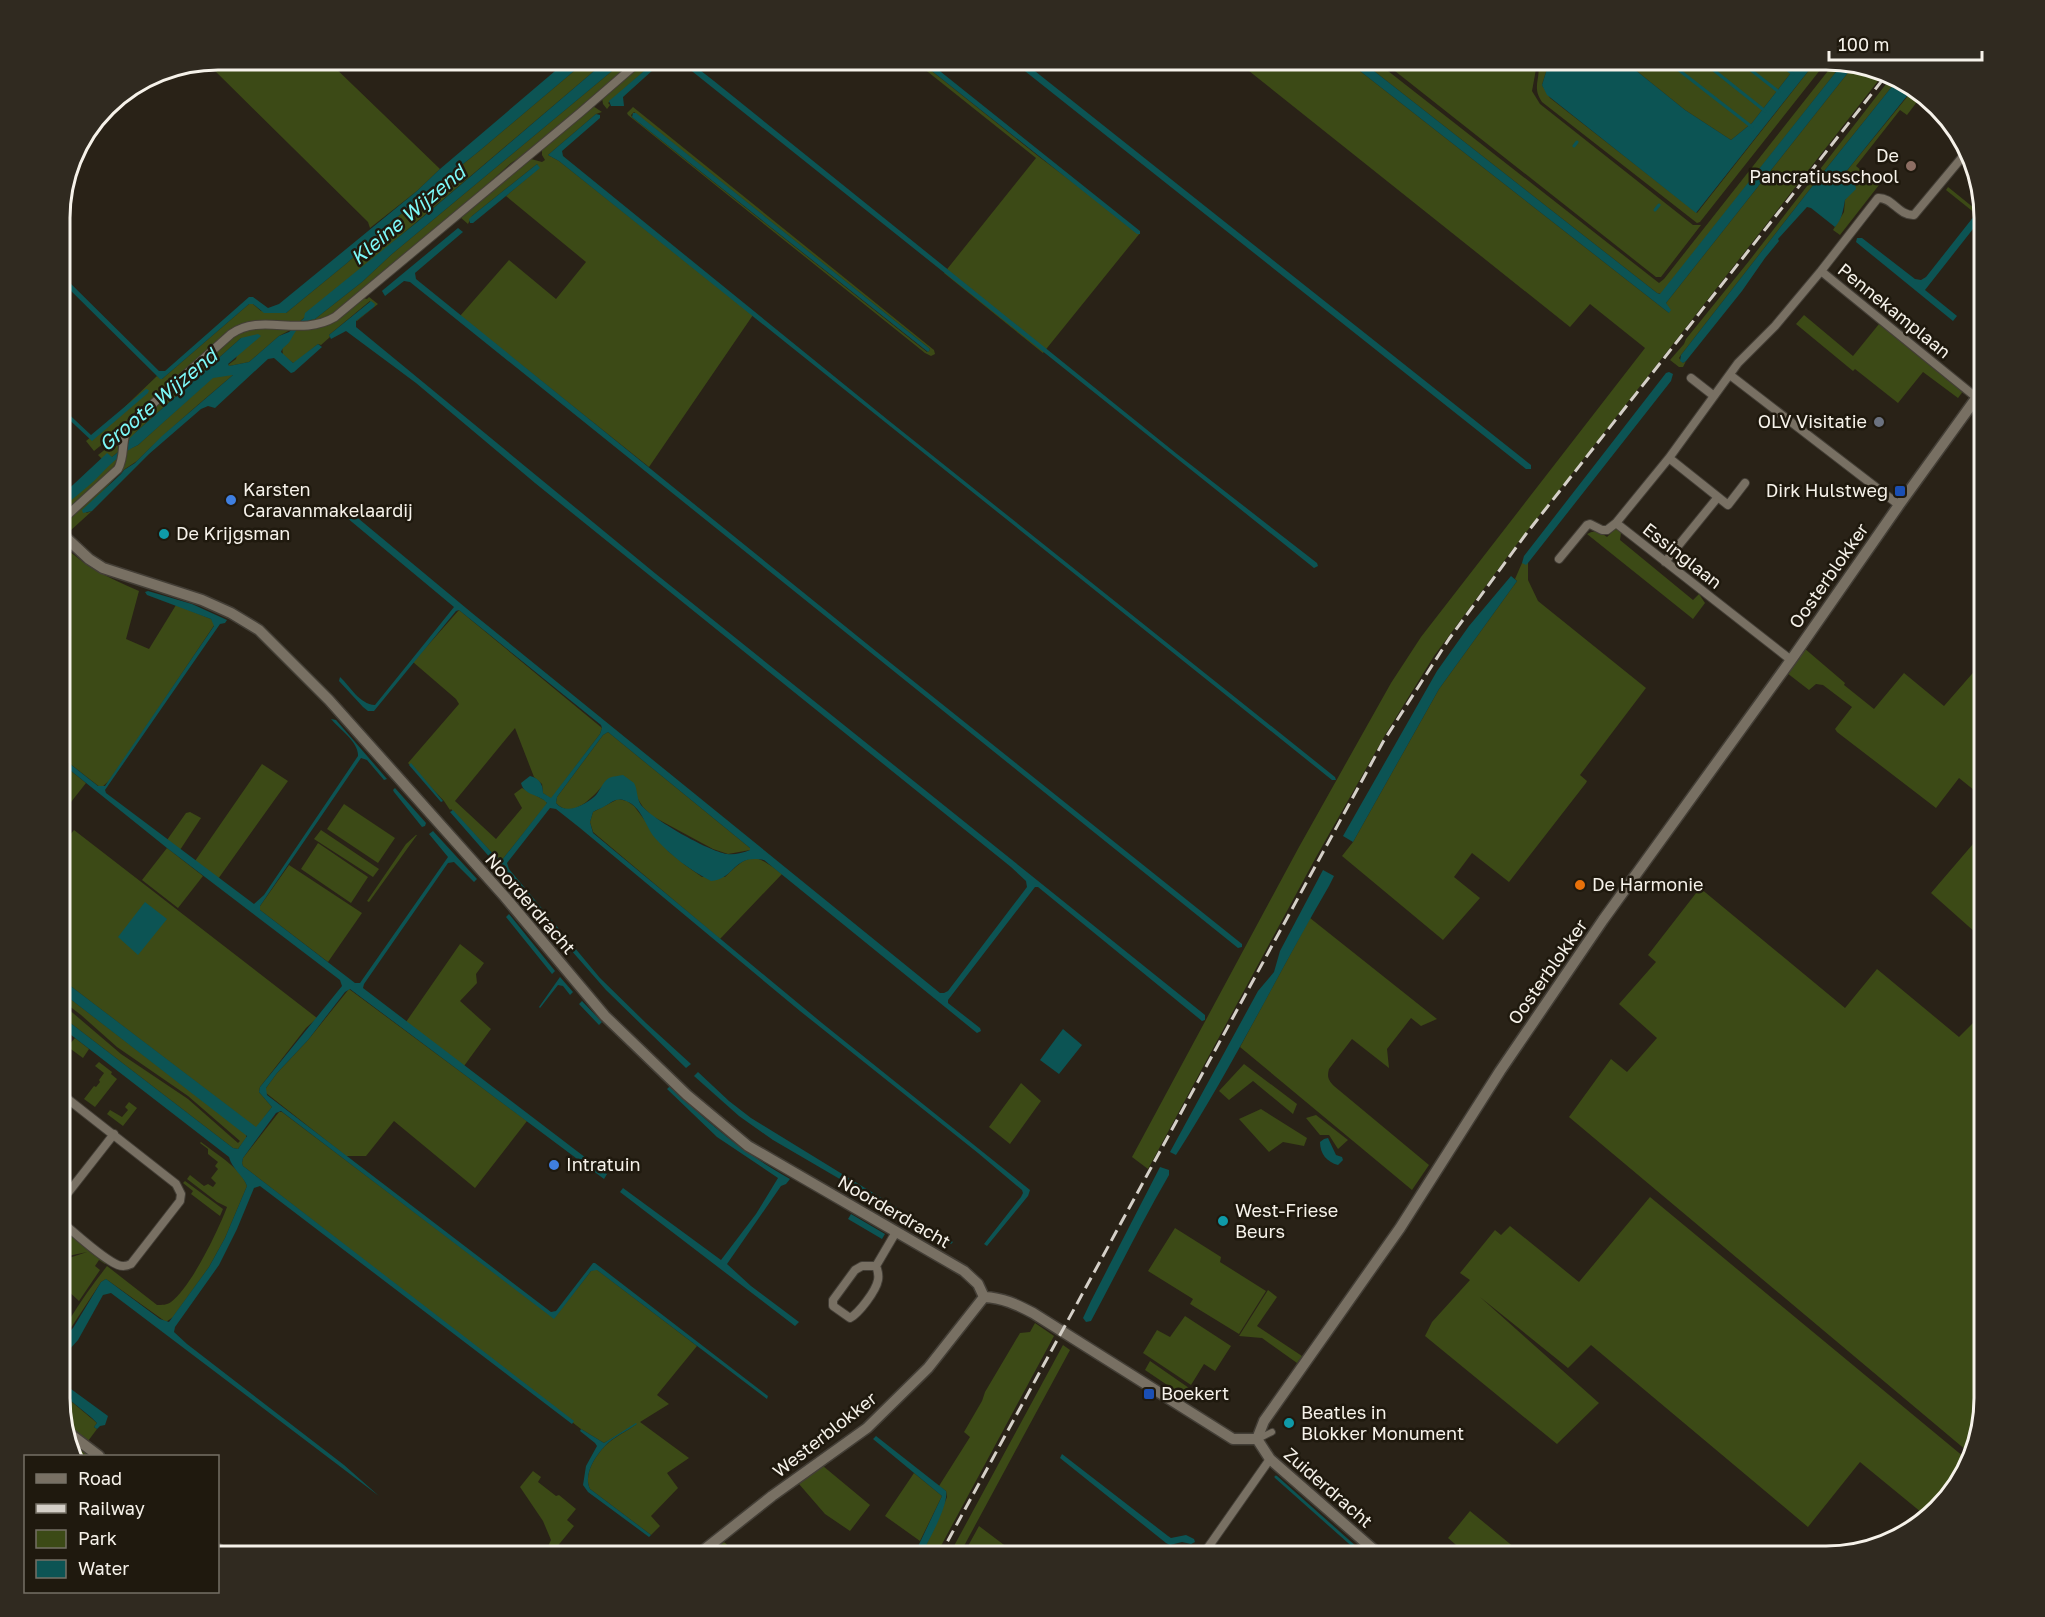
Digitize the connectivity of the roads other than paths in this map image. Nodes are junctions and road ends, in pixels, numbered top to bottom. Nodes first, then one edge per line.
1 (628, 71) edge
2 (1961, 158) edge
3 (1821, 271) junction
4 (1730, 375) junction
5 (1691, 378) dead end
6 (1714, 396) junction
7 (1974, 396) edge
8 (1974, 402) edge
9 (1668, 458) junction
10 (1745, 483) dead end
11 (1718, 497) junction
12 (1899, 505) junction
13 (71, 512) edge
14 (1616, 523) junction
15 (71, 543) edge
16 (1560, 559) dead end
17 (1665, 562) junction
18 (1791, 660) junction
19 (71, 1101) edge
20 (114, 1134) junction
21 (71, 1189) edge
22 (71, 1230) edge
23 (896, 1232) junction
24 (876, 1266) junction
25 (984, 1297) junction
26 (1272, 1432) dead end
27 (77, 1439) edge
28 (1257, 1439) junction
29 (98, 1455) edge
30 (1270, 1459) junction
31 (709, 1546) edge
32 (1209, 1546) edge
33 (1369, 1546) edge

1 - 13 street
2 - 3 street, Pennekamplaan
3 - 4 street, Pennekamplaan
3 - 7 street, Pennekamplaan
4 - 6 street, Pennekamplaan
4 - 12 street
5 - 6 street
6 - 9 street, Pennekamplaan
8 - 12 street, Oosterblokker
9 - 11 street
9 - 14 street, Pennekamplaan
10 - 11 street
11 - 17 street
12 - 18 street, Oosterblokker
14 - 16 street, Essinglaan
14 - 17 street, Essinglaan
15 - 23 street, Noorderdracht
17 - 18 street, Essinglaan
18 - 28 street, Oosterblokker
19 - 20 street
20 - 21 street
20 - 22 street
23 - 24 street
23 - 25 street, Noorderdracht
24 - 24 street
25 - 28 street
25 - 31 street, Westerblokker
26 - 28 street
27 - 29 street
28 - 30 street, Zuiderdracht
30 - 32 street
30 - 33 street, Zuiderdracht

